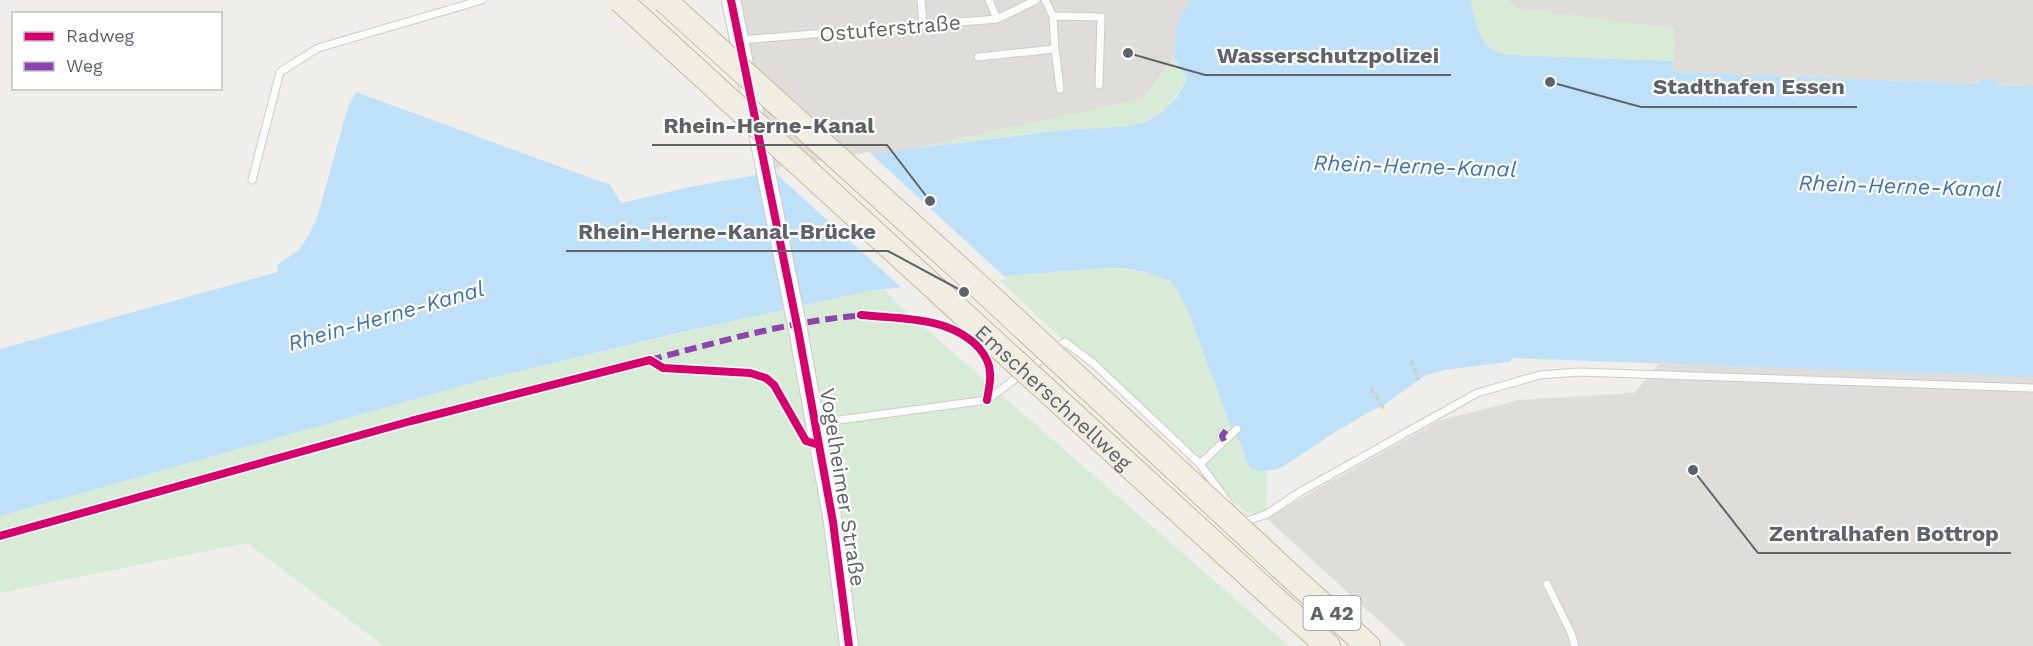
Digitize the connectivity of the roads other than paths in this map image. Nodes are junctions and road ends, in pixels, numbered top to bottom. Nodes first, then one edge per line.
1 (482, 0) edge
2 (620, 0) edge
3 (664, 0) edge
4 (731, 0) edge
5 (921, 0) edge
6 (989, 0) edge
7 (1036, 0) edge
8 (1045, 0) edge
9 (1053, 16) junction
10 (997, 20) junction
11 (923, 25) junction
12 (740, 40) junction
13 (1055, 49) junction
14 (978, 57) dead end
15 (1100, 85) dead end
16 (1060, 89) dead end
17 (252, 180) dead end
18 (2033, 388) edge
19 (815, 423) junction
20 (1237, 429) dead end
21 (1200, 464) junction
22 (1547, 585) dead end
23 (849, 646) edge
24 (1328, 646) edge
25 (1368, 646) edge
26 (1575, 646) edge

1 - 17 lane
2 - 24 highway, Emscherschnellweg / A 42, bridge
3 - 25 highway, Emscherschnellweg / A 42, bridge
4 - 12 street, Vogelheimer Straße
5 - 11 lane
6 - 10 lane
7 - 10 lane, Ostuferstraße
8 - 9 lane
9 - 13 lane
9 - 15 lane
10 - 11 lane, Ostuferstraße
11 - 12 lane, Ostuferstraße
12 - 19 street, Vogelheimer Straße
13 - 14 lane
13 - 16 lane
18 - 21 lane
19 - 21 lane
19 - 23 street, Vogelheimer Straße
20 - 21 lane
22 - 26 lane

